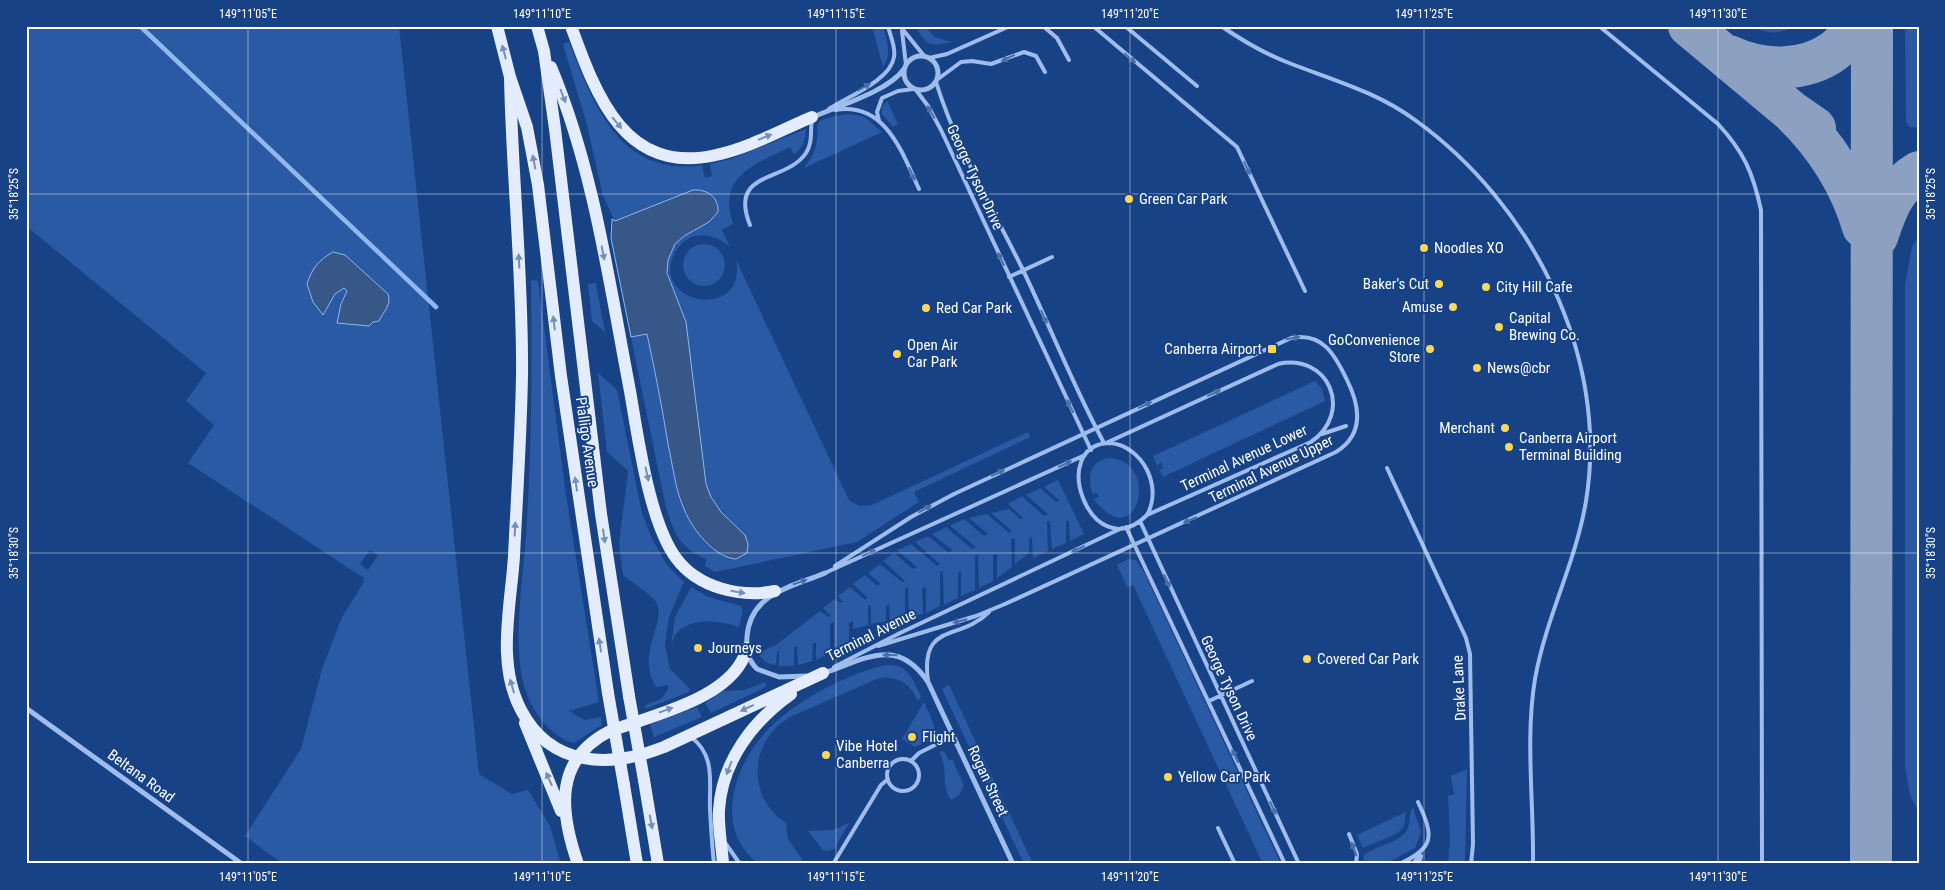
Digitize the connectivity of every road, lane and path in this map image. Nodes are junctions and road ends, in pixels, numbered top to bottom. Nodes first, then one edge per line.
1 (497, 26) edge
2 (537, 26) edge
3 (571, 26) edge
4 (888, 26) edge
5 (933, 26) edge
6 (945, 26) edge
7 (1010, 26) edge
8 (1043, 26) edge
9 (1093, 26) edge
10 (1125, 26) edge
11 (1222, 26) edge
12 (1599, 26) edge
13 (901, 28) edge
14 (544, 51) junction
15 (927, 57) junction
16 (1069, 60) dead end
17 (905, 66) junction
18 (1045, 72) dead end
19 (510, 78) junction
20 (937, 80) junction
21 (1197, 86) dead end
22 (914, 89) junction
23 (818, 115) junction
24 (882, 125) junction
25 (919, 189) dead end
26 (750, 225) dead end
27 (1052, 257) dead end
28 (1023, 270) junction
29 (1009, 277) junction
30 (1305, 291) dead end
31 (1346, 426) dead end
32 (1321, 435) junction
33 (1105, 443) junction
34 (1091, 450) junction
35 (1086, 454) junction
36 (1387, 468) dead end
37 (1147, 515) junction
38 (1140, 521) junction
39 (1124, 528) junction
40 (825, 572) junction
41 (775, 591) junction
42 (991, 610) junction
43 (746, 648) junction
44 (862, 652) junction
45 (823, 673) junction
46 (1252, 681) dead end
47 (928, 682) junction
48 (1220, 696) junction
49 (1209, 701) junction
50 (518, 704) junction
51 (26, 708) edge
52 (688, 735) junction
53 (953, 736) junction
54 (578, 756) junction
55 (912, 761) junction
56 (888, 779) junction
57 (1418, 802) dead end
58 (566, 825) junction
59 (1218, 828) dead end
60 (720, 831) junction
61 (1349, 834) dead end
62 (1423, 851) junction
63 (242, 864) edge
64 (578, 864) edge
65 (637, 864) edge
66 (658, 864) edge
67 (714, 864) edge
68 (723, 864) edge
69 (740, 864) edge
70 (833, 864) edge
71 (1013, 864) edge
72 (1235, 864) edge
73 (1285, 864) edge
74 (1299, 864) edge
75 (1356, 864) edge
76 (1399, 864) edge
77 (1413, 864) edge
78 (1418, 864) edge
79 (1471, 864) edge
80 (1533, 864) edge
81 (1762, 864) edge

19 -> 1 main road, Pialligo Avenue
2 - 14 main road, Pialligo Avenue
3 -> 23 main road
23 -> 4 lane
5 - 6 lane
7 - 15 lane
8 - 16 lane
9 -> 30 lane
10 - 21 lane
11 - 80 lane
12 - 81 lane
13 - 15 lane
13 - 17 lane
14 -> 41 main road
14 -> 66 main road, Pialligo Avenue, bridge
15 - 17 street
15 - 20 street
17 - 22 street
17 - 23 street
18 -> 20 lane
50 -> 19 main road
65 -> 19 main road, Pialligo Avenue, bridge
20 - 22 street
20 - 28 lane, George Tyson Drive
22 - 24 lane
29 -> 22 lane, George Tyson Drive
23 - 24 lane
23 - 26 lane
24 -> 25 lane
27 - 28 lane
28 - 29 lane
28 -> 33 lane, George Tyson Drive
34 -> 29 lane, George Tyson Drive
31 - 32 lane
33 -> 32 lane, Terminal Avenue Lower
32 - 37 lane, Terminal Avenue Lower
33 - 34 lane
33 - 37 lane
34 - 35 lane
35 - 39 lane
40 -> 35 lane
36 - 79 lane, Drake Lane
37 - 38 lane
38 - 39 lane
38 -> 48 lane, George Tyson Drive
39 -> 44 lane, Terminal Avenue
39 - 49 lane, George Tyson Drive
41 -> 40 street
40 -> 42 lane, Terminal Avenue Upper, bridge
41 - 43 street
42 -> 44 lane
42 - 47 lane
43 - 45 street, Terminal Avenue
54 -> 43 main road
44 - 45 lane, Terminal Avenue
47 -> 45 street, Rogan Street
45 -> 52 main road
45 -> 60 main road
46 - 48 lane
47 - 53 street, Rogan Street
48 - 49 lane
48 -> 74 lane, George Tyson Drive
73 -> 49 lane, George Tyson Drive
50 - 54 main road
58 -> 50 main road
51 - 63 street, Beltana Road
52 - 54 main road
52 - 67 lane
53 - 55 lane
53 - 71 street, Rogan Street
54 - 58 main road
55 - 56 lane
55 - 56 lane
56 - 70 lane
57 - 62 lane
58 - 64 main road
59 - 72 lane
60 - 68 main road
60 - 69 lane
75 -> 61 lane
62 - 76 lane
62 - 77 lane
62 - 78 lane

